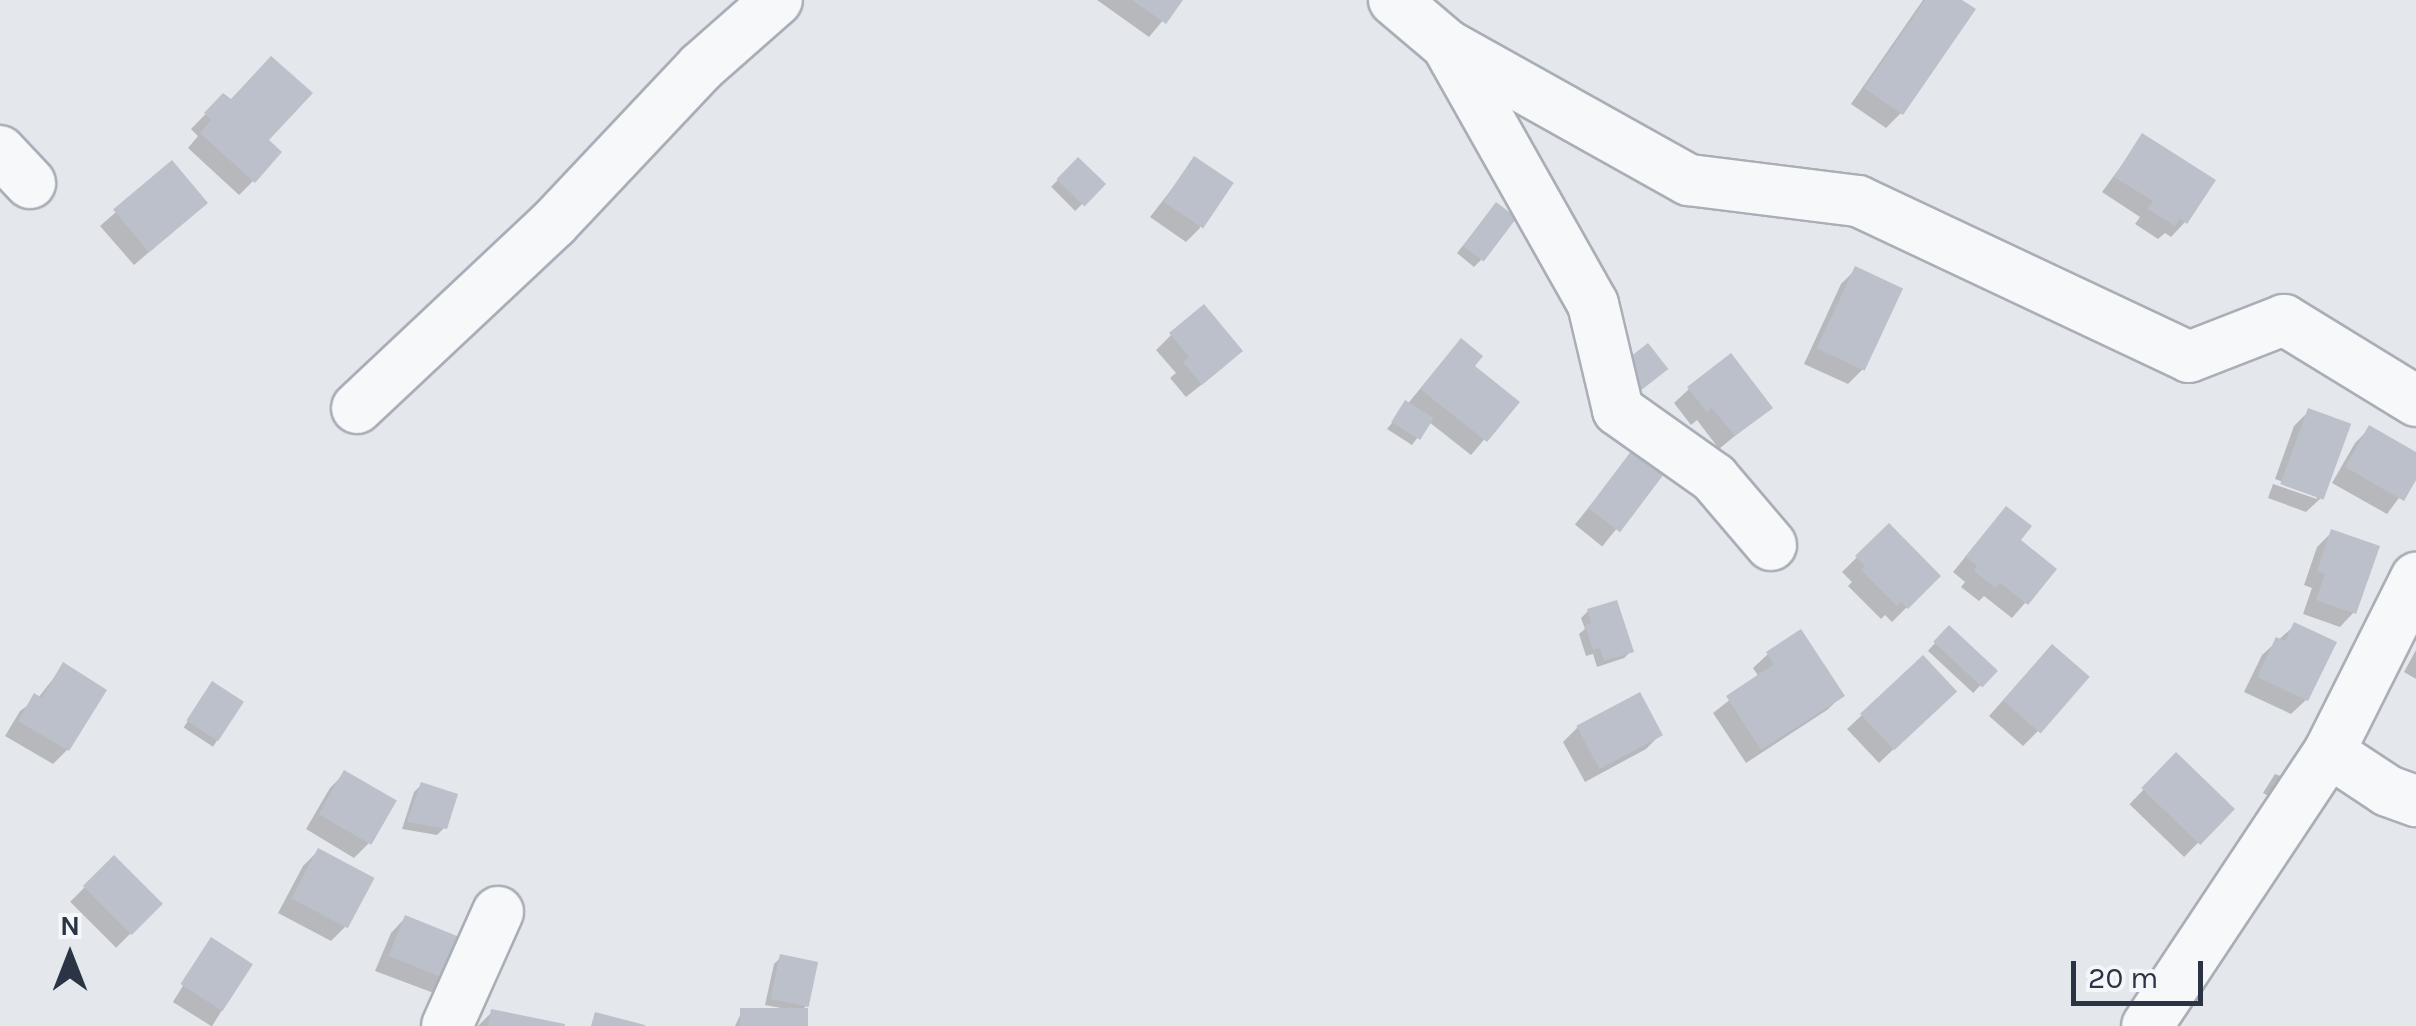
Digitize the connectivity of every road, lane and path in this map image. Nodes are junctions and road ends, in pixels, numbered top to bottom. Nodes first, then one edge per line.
1 (778, 0) edge
2 (1394, 0) edge
3 (1446, 45) junction
4 (2416, 400) edge
5 (357, 408) dead end
6 (1772, 545) dead end
7 (2416, 578) edge
8 (2329, 752) junction
9 (2416, 801) edge
10 (498, 912) dead end
11 (446, 1026) edge
12 (2147, 1026) edge

1 - 5 street
2 - 3 street
3 - 4 street
3 - 6 street
7 - 8 street
8 - 9 street
8 - 12 street
10 - 11 street

